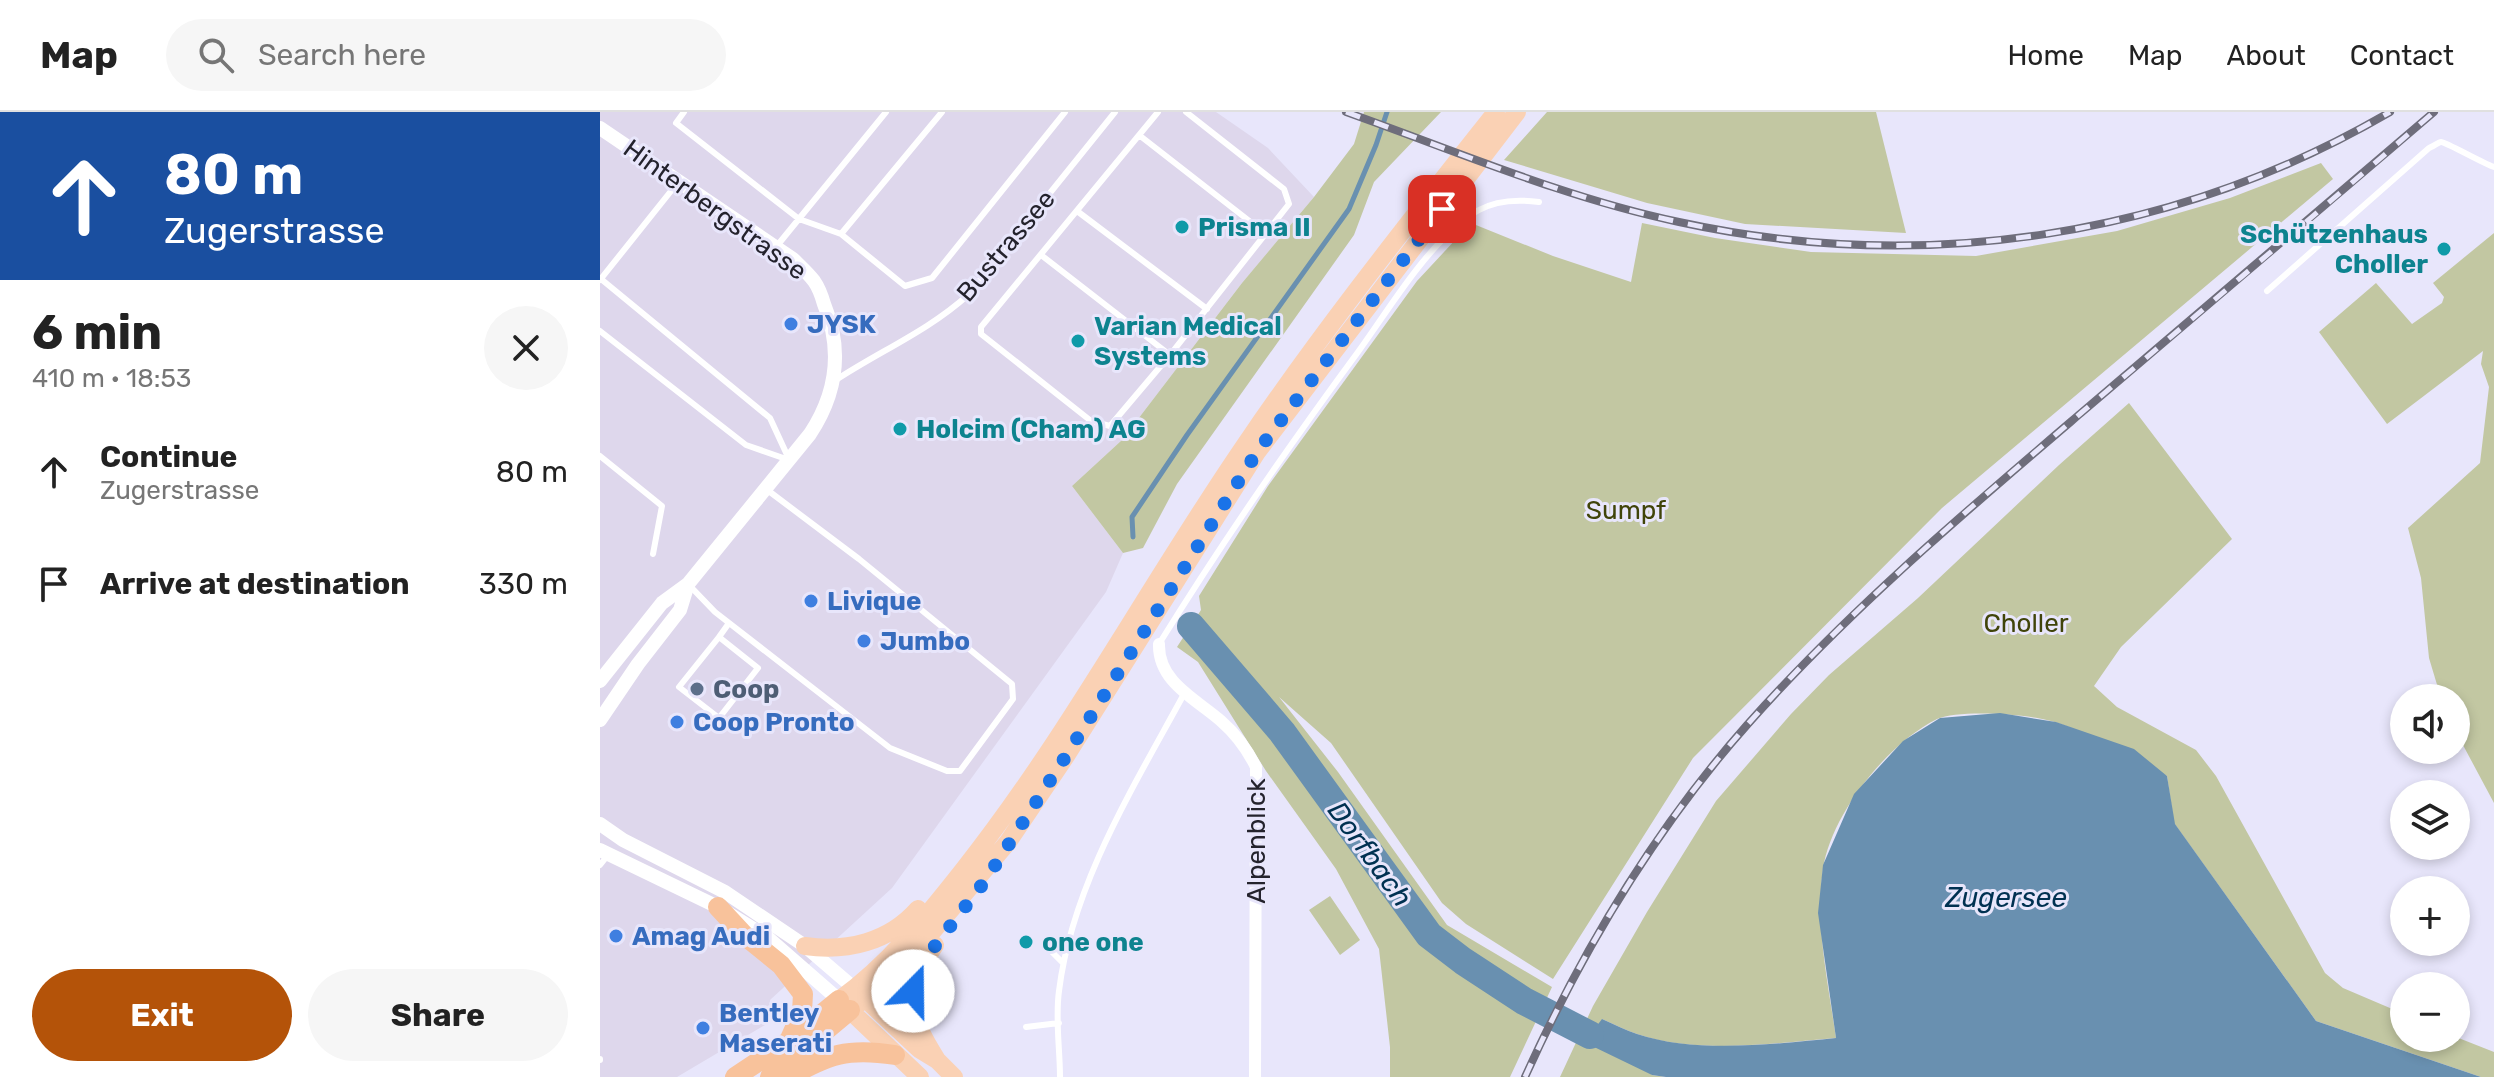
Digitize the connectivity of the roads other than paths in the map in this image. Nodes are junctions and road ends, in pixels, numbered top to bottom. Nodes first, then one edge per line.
1 (684, 112) edge
2 (886, 112) edge
3 (942, 112) edge
4 (1065, 112) edge
5 (1115, 112) edge
6 (1158, 112) edge
7 (1186, 112) edge
8 (1496, 112) edge
9 (1517, 112) edge
10 (600, 128) edge
11 (1139, 135) junction
12 (2494, 167) edge
13 (679, 181) junction
14 (1539, 202) dead end
15 (1077, 211) junction
16 (799, 219) junction
17 (841, 234) junction
18 (1266, 234) junction
19 (776, 247) junction
20 (1041, 255) junction
21 (600, 279) edge
22 (2267, 291) dead end
23 (1207, 309) junction
24 (600, 331) edge
25 (1170, 355) junction
26 (834, 381) junction
27 (600, 456) edge
28 (789, 460) junction
29 (766, 489) junction
30 (653, 554) dead end
31 (688, 584) junction
32 (729, 623) junction
33 (719, 637) junction
34 (1159, 644) joint
35 (600, 681) edge
36 (1184, 694) junction
37 (600, 720) edge
38 (1053, 744) junction
39 (600, 824) edge
40 (1008, 842) junction
41 (603, 857) edge
42 (718, 907) junction
43 (805, 946) junction
44 (1048, 948) dead end
45 (1063, 963) junction
46 (852, 1000) junction
47 (1059, 1023) junction
48 (1026, 1027) dead end
49 (789, 1041) junction
50 (895, 1055) junction
51 (937, 1060) junction
52 (735, 1077) edge
53 (770, 1077) edge
54 (788, 1077) edge
55 (920, 1077) edge
56 (954, 1077) edge
57 (1060, 1077) edge
58 (1255, 1077) edge

1 - 16 lane
2 - 16 lane
3 - 17 lane
4 - 17 lane
5 - 26 lane, Bustrassee
6 - 11 lane
7 - 18 lane
8 - 38 main road
9 - 40 main road
10 - 13 street, Hinterbergstrasse
11 - 15 lane
11 - 18 lane
12 - 22 lane
13 - 19 street, Hinterbergstrasse
13 - 21 lane
14 - 34 lane
15 - 20 lane
15 - 23 lane
16 - 17 lane
16 - 19 lane
18 - 23 lane
19 - 26 street, Hinterbergstrasse
20 - 25 lane
20 - 25 lane
21 - 28 lane
23 - 25 lane
24 - 28 lane
26 - 28 street, Hinterbergstrasse
27 - 30 lane
28 - 29 street, Hinterbergstrasse
29 - 31 street, Hinterbergstrasse
29 - 32 lane
31 - 32 lane
31 - 35 street, Hinterbergstrasse
31 - 37 street, Hinterbergstrasse
32 - 33 lane
33 - 33 lane
34 - 36 street, Alpenblick
36 - 45 lane
36 - 58 street, Alpenblick
38 - 43 main road
38 - 46 main road
39 - 43 street
40 - 46 main road
40 - 51 main road
41 - 42 street
42 - 46 street
42 - 49 highway
43 - 46 street
44 - 45 lane
45 - 47 lane
46 - 49 highway
46 - 50 main road
46 - 51 main road
46 - 53 highway
47 - 48 lane
47 - 57 lane
49 - 52 highway
50 - 54 highway
50 - 55 main road
51 - 56 main road

